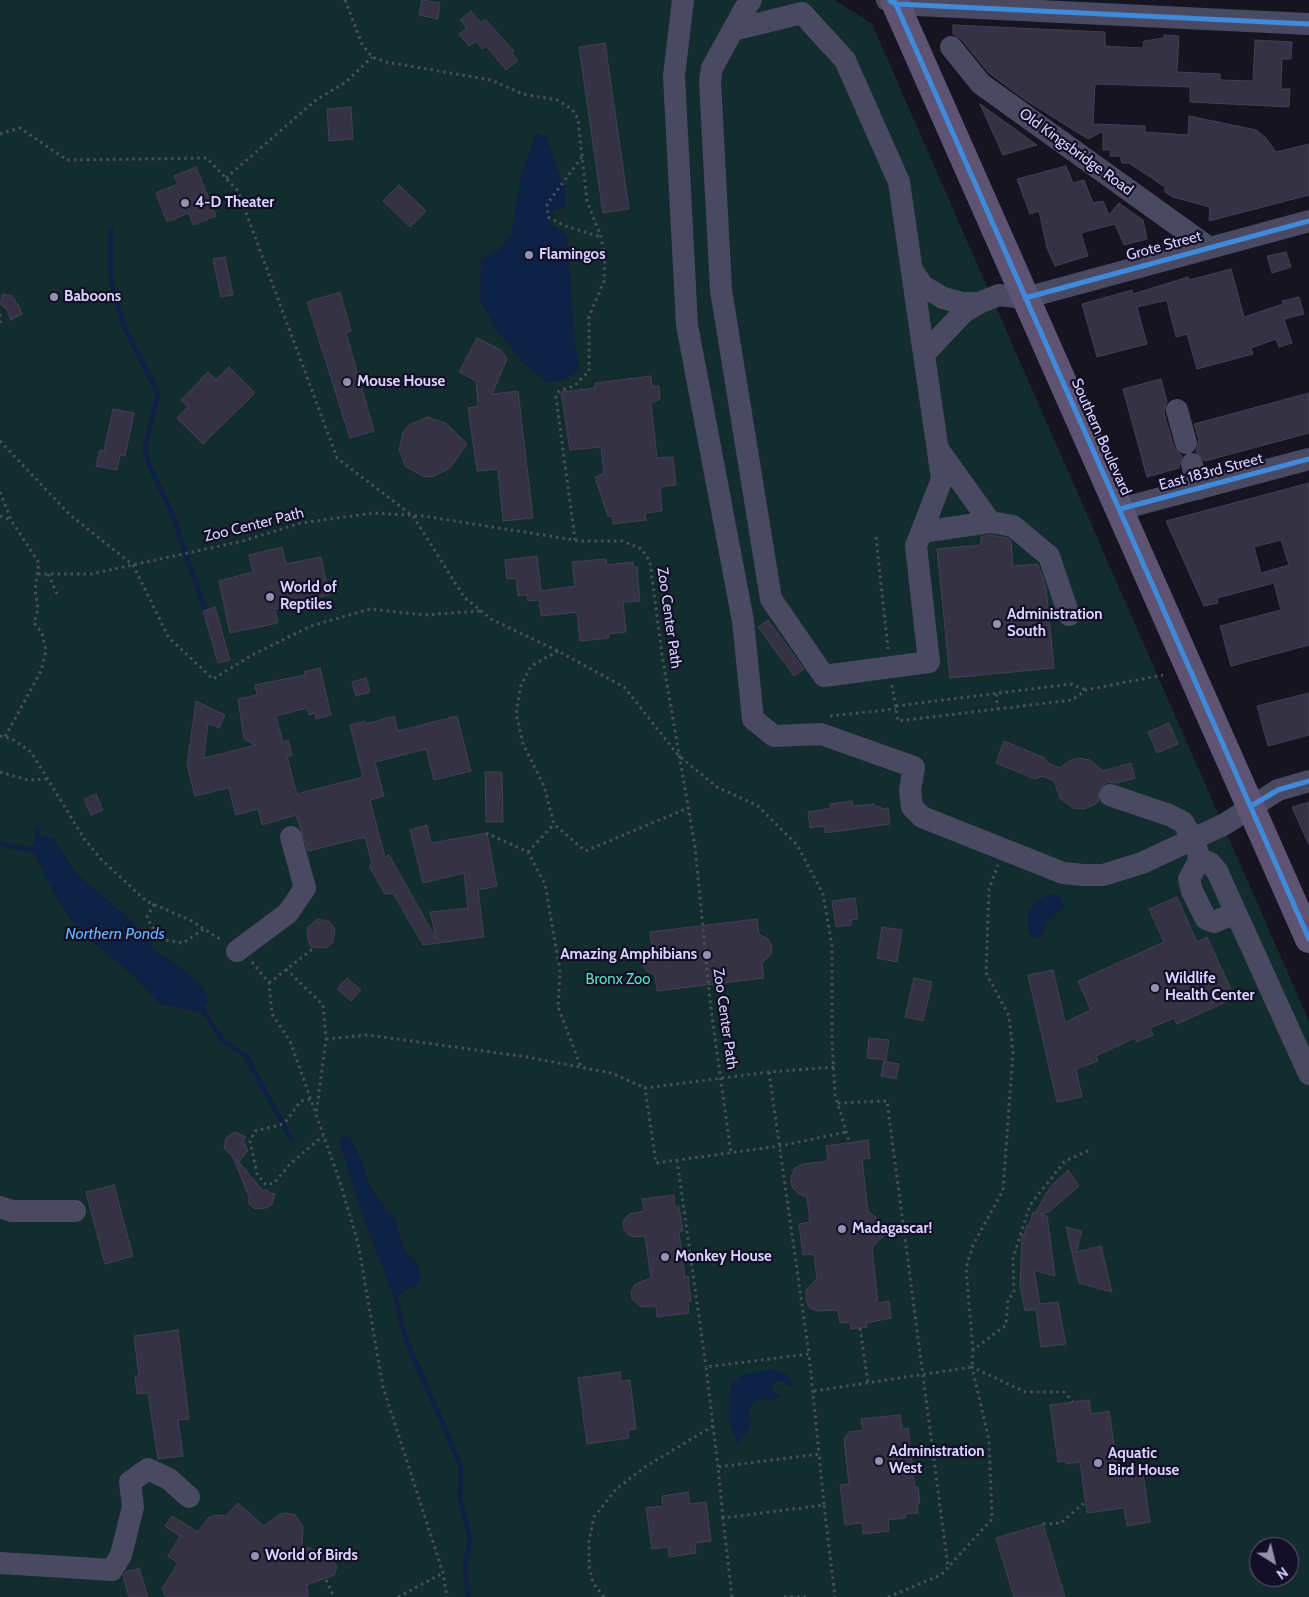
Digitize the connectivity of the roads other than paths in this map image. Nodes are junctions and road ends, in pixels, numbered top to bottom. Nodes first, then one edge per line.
1 (683, 0) edge
2 (751, 0) edge
3 (892, 1) edge
4 (977, 4) edge
5 (793, 10) edge
6 (1309, 24) edge
7 (733, 30) junction
8 (951, 47) dead end
9 (1309, 221) edge
10 (1208, 247) junction
11 (912, 270) junction
12 (1026, 298) junction
13 (979, 303) junction
14 (924, 354) junction
15 (1177, 410) dead end
16 (938, 449) junction
17 (1309, 459) edge
18 (1198, 489) junction
19 (1120, 510) junction
20 (990, 522) junction
21 (922, 532) junction
22 (1069, 615) dead end
23 (1309, 781) edge
24 (1110, 795) dead end
25 (1251, 806) junction
26 (291, 837) dead end
27 (1196, 849) junction
28 (1236, 913) junction
29 (1309, 939) edge
30 (237, 951) road end
31 (1309, 1074) edge
32 (0, 1207) edge
33 (76, 1211) dead end
34 (189, 1497) dead end
35 (0, 1563) edge

1 - 27 street
2 - 7 street
3 - 4 street
3 - 12 main road, Southern Boulevard
4 - 6 street
5 - 7 street
5 - 11 street
7 - 21 street
8 - 10 street, Old Kingsbridge Road
9 - 10 street, Grote Street
10 - 12 street, Grote Street
11 - 13 street
11 - 14 street
12 - 13 street
12 - 19 main road, Southern Boulevard
13 - 14 street
14 - 16 street
15 - 18 street
16 - 20 street
16 - 21 street
17 - 18 street, East 183rd Street
18 - 19 street, East 183rd Street
19 - 25 main road, Southern Boulevard
20 - 21 street
20 - 22 street
23 - 25 street
24 - 27 street
25 - 27 street
25 - 29 main road, Southern Boulevard
26 - 30 street
27 - 28 street
27 - 28 street
28 - 31 street
32 - 33 street
34 - 35 street

